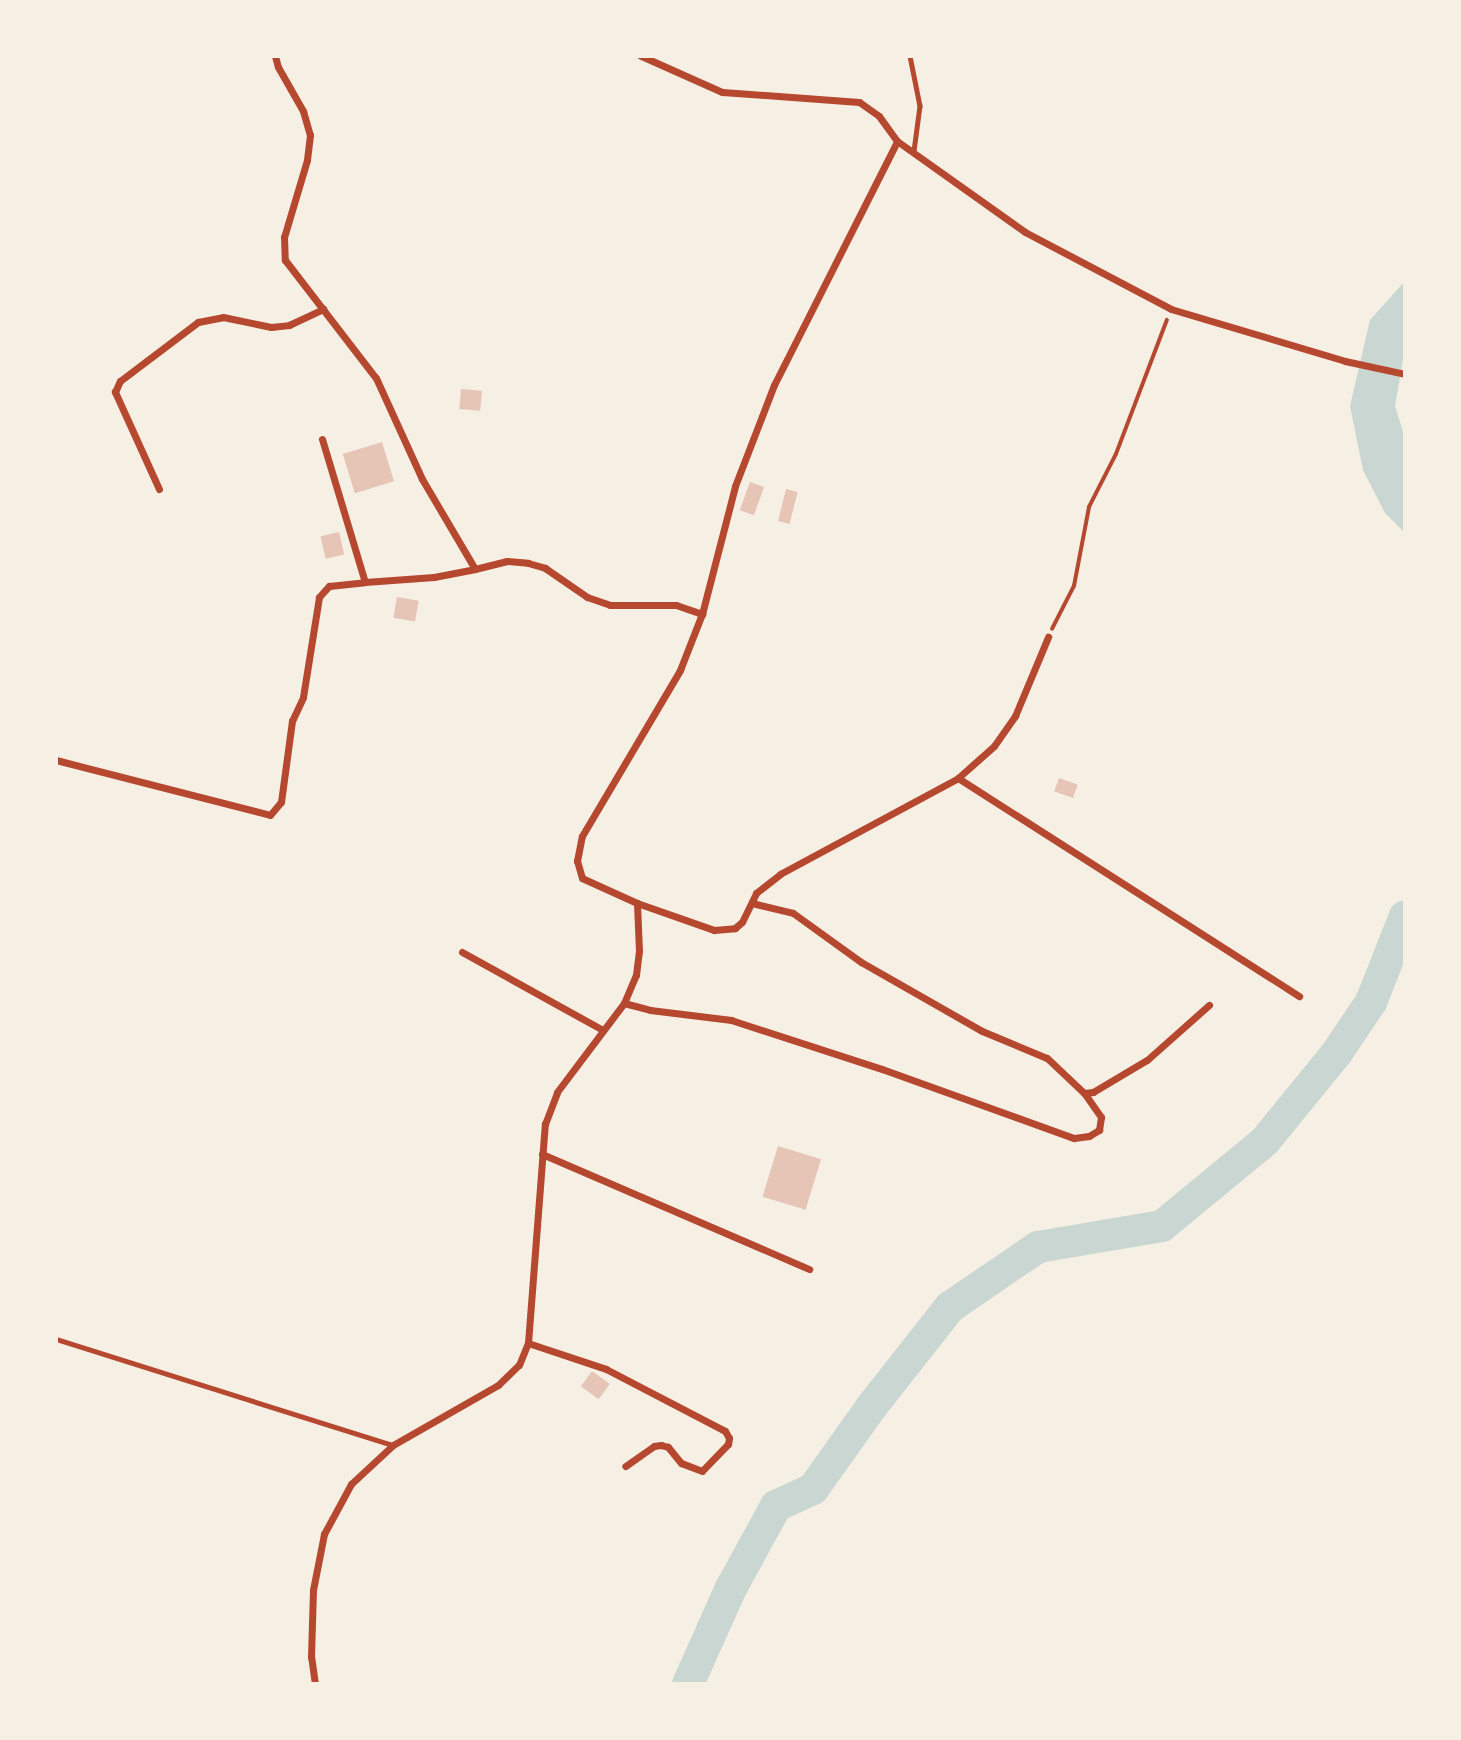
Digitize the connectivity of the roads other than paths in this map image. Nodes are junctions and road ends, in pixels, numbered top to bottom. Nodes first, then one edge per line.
1 (275, 56) edge
2 (641, 56) edge
3 (910, 56) edge
4 (897, 141) junction
5 (914, 151) junction
6 (323, 309) junction
7 (1405, 374) edge
8 (322, 439) dead end
9 (159, 489) dead end
10 (475, 569) junction
11 (365, 582) junction
12 (702, 614) junction
13 (1048, 637) road end
14 (56, 760) edge
15 (958, 778) junction
16 (637, 903) junction
17 (752, 903) junction
18 (462, 953) dead end
19 (1298, 996) dead end
20 (624, 1003) junction
21 (1209, 1005) dead end
22 (603, 1030) junction
23 (1084, 1093) junction
24 (542, 1154) junction
25 (809, 1269) dead end
26 (56, 1339) edge
27 (528, 1343) junction
28 (393, 1445) junction
29 (625, 1466) dead end
30 (315, 1684) edge

1 - 6 street
2 - 4 street
3 - 5 lane
4 - 5 street
4 - 12 street
5 - 7 street
6 - 9 street
6 - 10 street
8 - 11 street
10 - 11 street
10 - 12 street
11 - 14 street
12 - 16 street
13 - 15 street
15 - 17 street
15 - 19 street
16 - 17 street
16 - 20 street
17 - 23 street
18 - 22 street
20 - 22 street
20 - 23 street
21 - 23 street
22 - 24 street
24 - 25 street
24 - 27 street
26 - 28 lane
27 - 28 street
27 - 29 street
28 - 30 street

